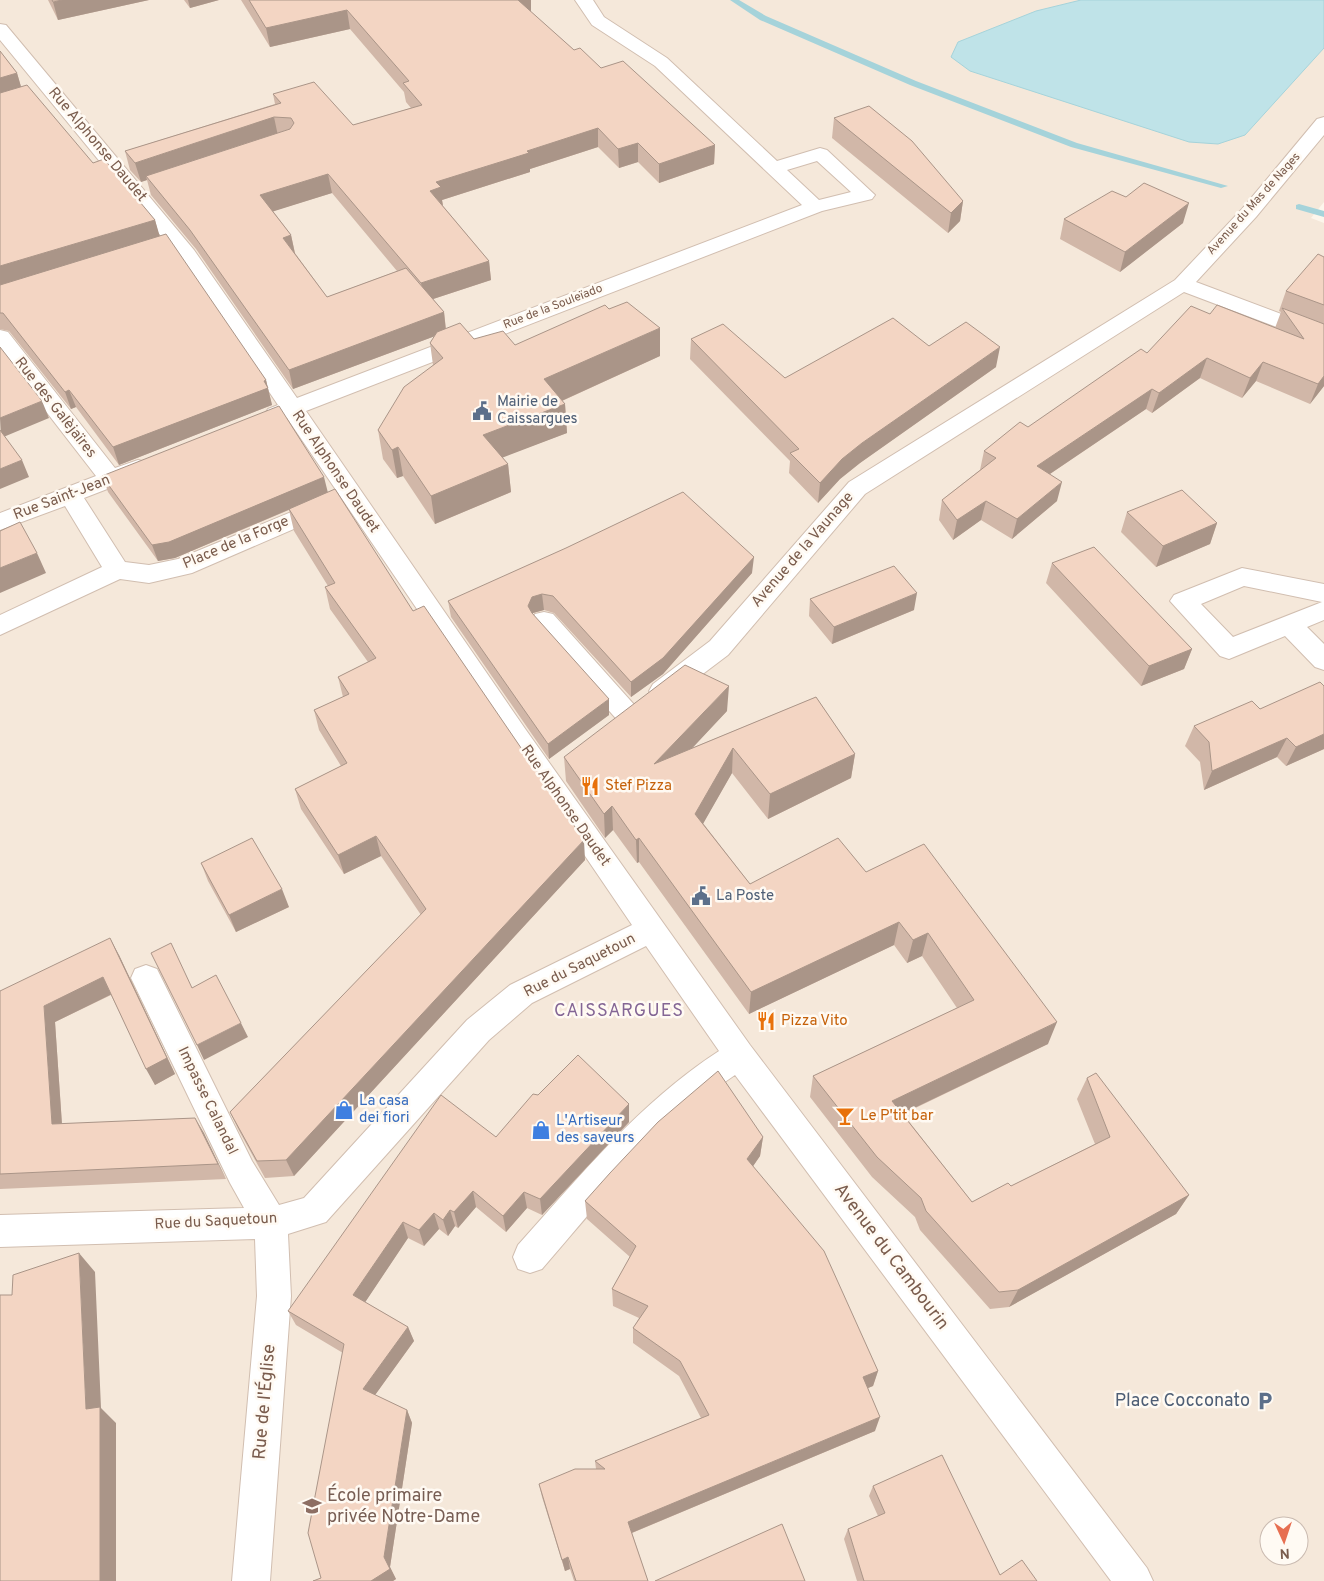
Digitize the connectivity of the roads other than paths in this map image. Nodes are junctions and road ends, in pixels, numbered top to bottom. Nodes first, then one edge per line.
1 (584, 0) edge
2 (2, 35) edge
3 (1324, 123) edge
4 (774, 168) junction
5 (814, 207) junction
6 (1182, 284) junction
7 (0, 338) edge
8 (1324, 338) edge
9 (291, 408) junction
10 (255, 422) edge
11 (156, 461) edge
12 (111, 479) junction
13 (70, 495) junction
14 (350, 495) junction
15 (0, 522) edge
16 (117, 570) junction
17 (1324, 593) edge
18 (1324, 610) edge
19 (544, 621) dead end
20 (1289, 624) junction
21 (0, 626) edge
22 (1324, 660) edge
23 (652, 929) junction
24 (146, 978) dead end
25 (739, 1055) junction
26 (271, 1223) junction
27 (0, 1231) edge
28 (530, 1257) dead end
29 (251, 1581) edge
30 (1134, 1581) edge

1 - 4 street
2 - 9 street, Rue Alphonse Daudet
3 - 6 street, Avenue du Mas de Nages
4 - 5 street
4 - 5 street, Rue de la Souleïado
5 - 9 street, Rue de la Souleïado
6 - 8 street
6 - 19 street, Avenue de la Vaunage
7 - 12 street, Rue des Galèjaïres
9 - 10 street
9 - 14 street, Rue Alphonse Daudet
11 - 12 street, Rue Saint-Jean
12 - 13 street, Rue Saint-Jean
13 - 15 street, Rue Saint-Jean
13 - 16 street
14 - 16 street, Place de la Forge
14 - 23 street, Rue Alphonse Daudet
16 - 21 street
17 - 20 street
18 - 20 street
20 - 22 street
23 - 25 street, Avenue du Cambourin
23 - 26 street, Rue du Saquetoun
24 - 26 street, Impasse Calandal
25 - 28 street
25 - 30 street, Avenue du Cambourin
26 - 27 street, Rue du Saquetoun
26 - 29 street, Rue de l'Église

